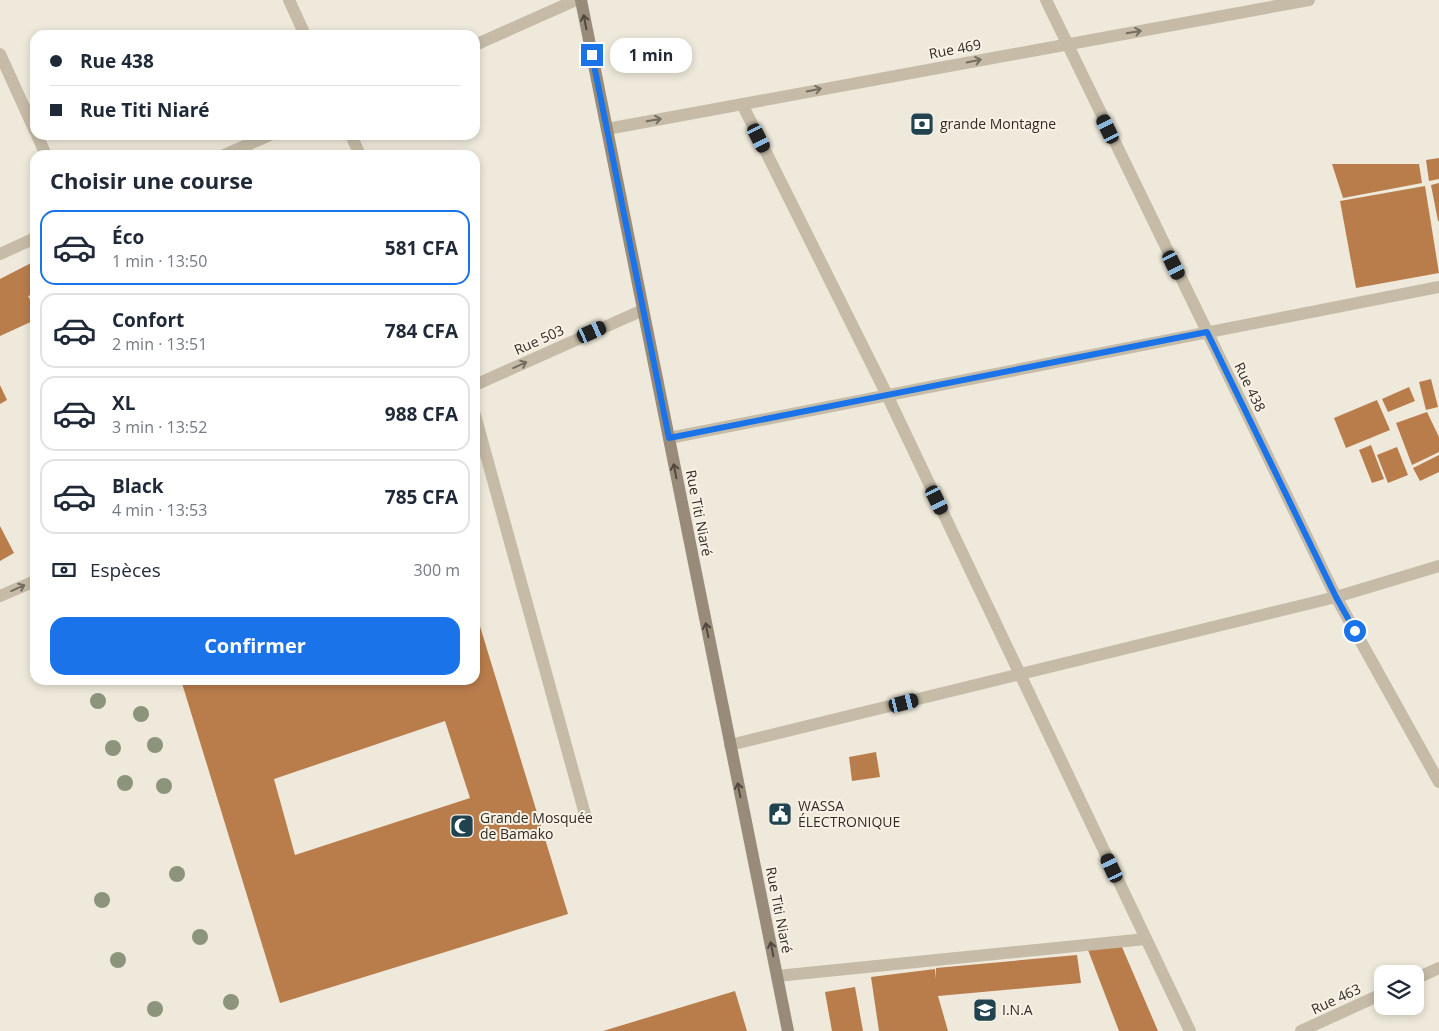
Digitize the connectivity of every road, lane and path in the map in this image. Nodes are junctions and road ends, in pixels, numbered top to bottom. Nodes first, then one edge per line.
1 (289, 0) edge
2 (576, 0) edge
3 (581, 0) edge
4 (1046, 0) edge
5 (1309, 0) edge
6 (303, 30) edge
7 (480, 43) edge
8 (1067, 44) junction
9 (0, 54) edge
10 (742, 104) junction
11 (30, 119) edge
12 (606, 129) junction
13 (258, 140) edge
14 (236, 150) edge
15 (30, 240) edge
16 (0, 254) edge
17 (1439, 287) edge
18 (643, 310) junction
19 (1207, 332) junction
20 (480, 382) edge
21 (887, 395) junction
22 (480, 433) edge
23 (669, 438) junction
24 (1439, 566) edge
25 (30, 583) edge
26 (0, 596) edge
27 (1336, 597) junction
28 (1020, 674) junction
29 (730, 745) junction
30 (1439, 782) edge
31 (586, 818) dead end
32 (1146, 939) junction
33 (1439, 968) edge
34 (1424, 975) edge
35 (777, 976) junction
36 (1374, 998) edge
37 (788, 1031) edge
38 (1190, 1031) edge
39 (1301, 1031) edge

1 - 6 street
2 - 7 street
12 -> 3 main road, Rue Titi Niaré
4 - 8 street, Rue 438
8 -> 5 street, Rue 469
10 -> 8 street, Rue 469
8 - 19 street, Rue 438
9 - 11 street
12 -> 10 street, Rue 469
10 - 21 street
12 - 18 main road, Rue Titi Niaré
13 - 14 street
15 - 16 street
17 - 19 street
20 -> 18 street, Rue 503
18 - 23 main road, Rue Titi Niaré
19 - 21 street
19 - 27 street, Rue 438
21 - 23 street
21 - 28 street
22 - 31 street
29 -> 23 main road, Rue Titi Niaré
24 - 27 street
26 -> 25 street
27 - 28 street
27 - 30 street, Rue 438
28 - 29 street
28 - 32 street
35 -> 29 main road, Rue Titi Niaré
32 - 35 street
32 - 38 street
33 - 34 street
35 - 37 main road, Rue Titi Niaré
36 - 39 street, Rue 463

